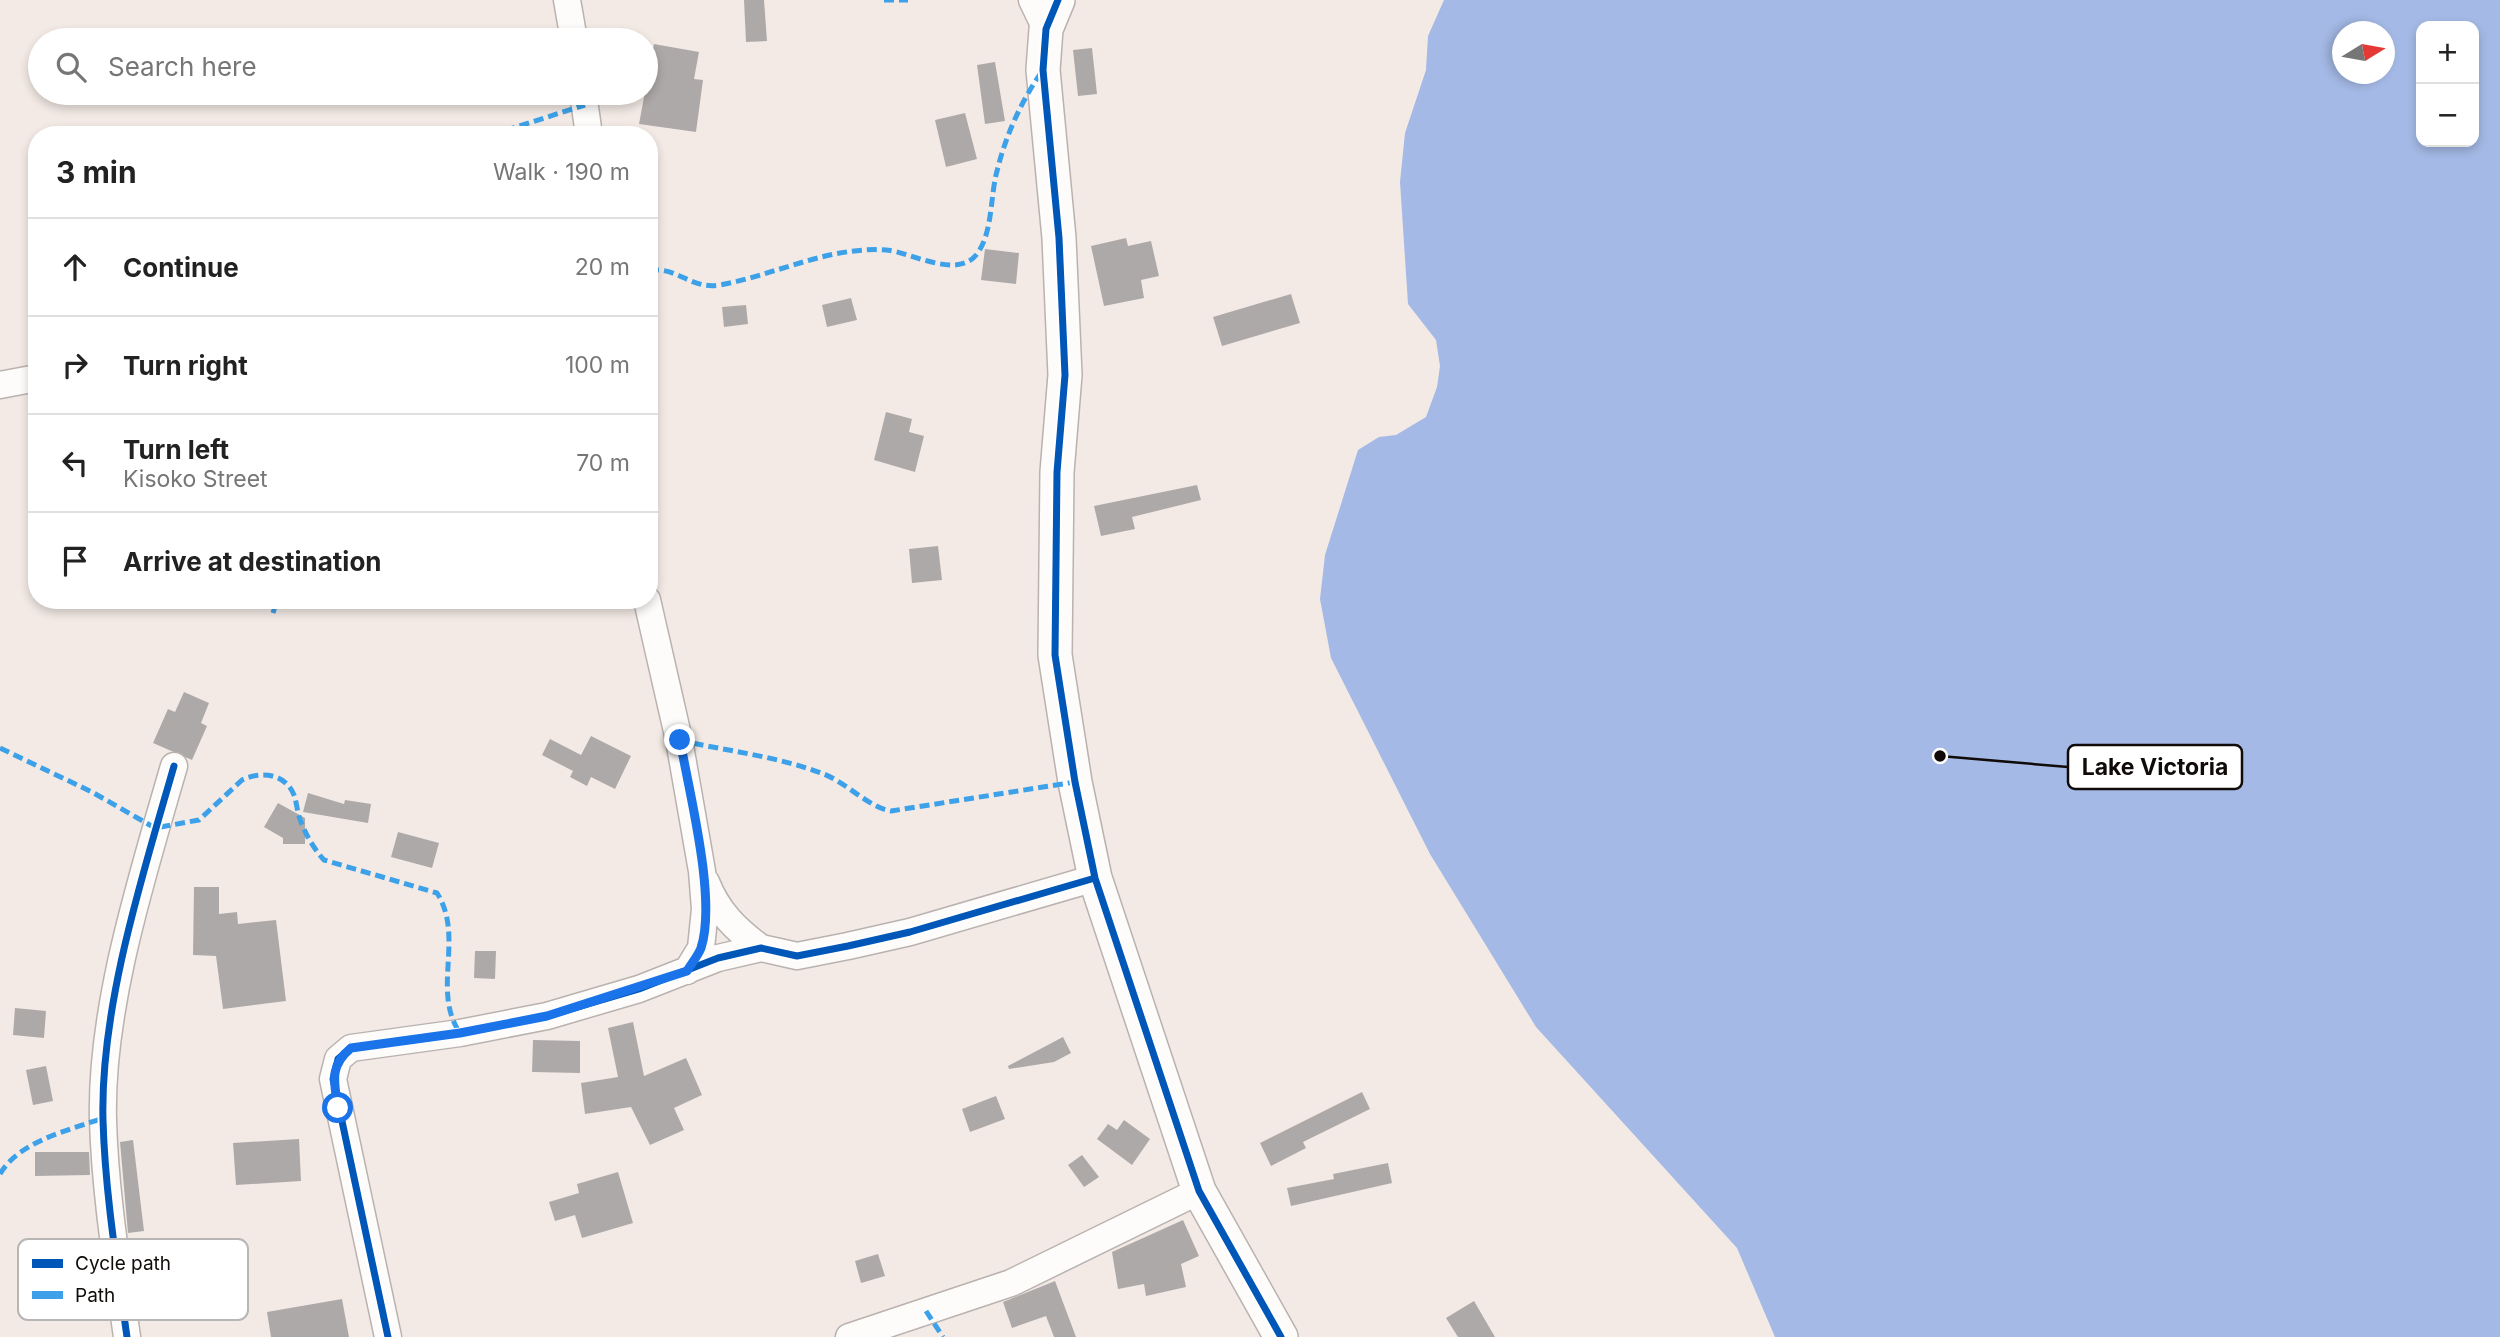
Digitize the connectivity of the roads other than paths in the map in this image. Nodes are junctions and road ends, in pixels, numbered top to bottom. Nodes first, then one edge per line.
1 (567, 0) edge
2 (1045, 10) edge
3 (572, 28) edge
4 (585, 105) edge
5 (588, 126) edge
6 (28, 380) edge
7 (0, 385) edge
8 (649, 609) edge
9 (174, 766) dead end
10 (702, 871) junction
11 (1095, 878) junction
12 (761, 947) junction
13 (687, 971) junction
14 (1199, 1191) junction
15 (115, 1239) edge
16 (388, 1337) edge
17 (849, 1337) edge
18 (1281, 1337) edge

1 - 3 street
2 - 11 street
4 - 5 street
6 - 7 street
8 - 10 street
9 - 15 street
10 - 12 street
10 - 13 street
11 - 12 street
11 - 14 street
12 - 13 street
13 - 16 street
14 - 17 street
14 - 18 street

